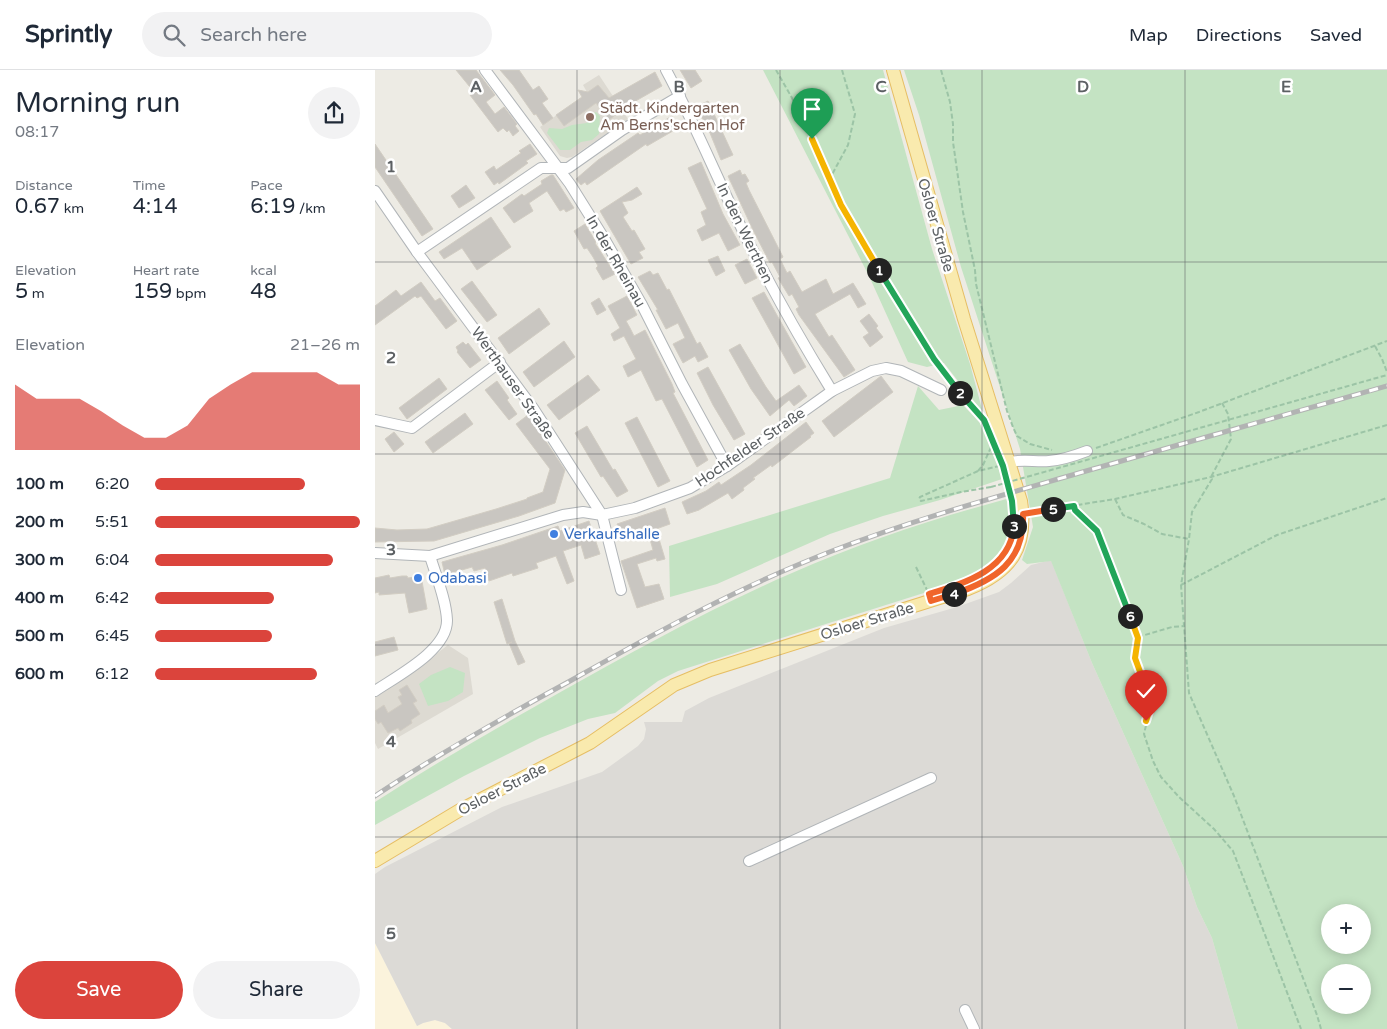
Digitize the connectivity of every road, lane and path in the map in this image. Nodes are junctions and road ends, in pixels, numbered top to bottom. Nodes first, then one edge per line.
1 (485, 70) edge
2 (666, 70) edge
3 (776, 70) edge
4 (842, 70) edge
5 (893, 70) edge
6 (941, 70) edge
7 (680, 96) junction
8 (556, 167) junction
9 (829, 180) junction
10 (375, 191) edge
11 (417, 252) junction
12 (1387, 342) edge
13 (1375, 346) junction
14 (500, 362) junction
15 (1387, 374) edge
16 (941, 390) dead end
17 (832, 391) junction
18 (1223, 403) junction
19 (375, 420) edge
20 (984, 420) dead end
21 (1387, 425) edge
22 (996, 450) dead end
23 (1087, 451) joint
24 (1067, 458) junction
25 (727, 466) junction
26 (1006, 467) junction
27 (978, 471) junction
28 (1211, 477) junction
29 (1007, 483) dead end
30 (1387, 498) edge
31 (1115, 499) junction
32 (1074, 506) junction
33 (1023, 514) junction
34 (602, 515) junction
35 (1189, 539) junction
36 (375, 553) edge
37 (430, 556) junction
38 (916, 567) dead end
39 (1181, 585) junction
40 (621, 590) dead end
41 (931, 601) junction
42 (1184, 626) junction
43 (1138, 638) junction
44 (375, 690) edge
45 (931, 778) dead end
46 (375, 861) edge
47 (749, 861) dead end
48 (965, 1010) dead end
49 (974, 1029) edge
50 (1301, 1029) edge
51 (1321, 1029) edge

1 - 8 street, In der Rheinau
2 - 7 street, In den Werthen
3 - 9 path
4 - 9 path
5 - 26 main road, Osloer Straße
6 - 24 path
7 - 8 street
7 - 17 street, In den Werthen
8 - 11 street
8 - 25 street, In der Rheinau
9 - 20 path
10 - 11 street, Werthauser Straße
11 - 14 street, Werthauser Straße
12 - 13 path
13 - 15 path
13 - 18 path
14 - 19 street
14 - 34 street, Werthauser Straße
15 - 27 path, bridge
16 - 17 street, Hochfelder Straße
17 - 25 street, Hochfelder Straße
18 - 23 path
18 - 28 path
21 - 28 path
22 - 27 path
23 - 24 street
24 - 26 street
25 - 34 street, Hochfelder Straße
26 - 27 path
26 - 29 path
26 - 33 main road, Osloer Straße
28 - 31 path
28 - 35 path
30 - 39 path
31 - 32 path
31 - 35 path
32 - 33 path
32 - 43 path
33 - 41 main road, Osloer Straße
34 - 37 street, Hochfelder Straße
34 - 40 street, Werthauser Straße
35 - 39 path
36 - 37 street, Hochfelder Straße
37 - 44 street
38 - 41 path
39 - 42 path
41 - 46 main road, Osloer Straße
42 - 43 path
42 - 51 path
43 - 50 path
45 - 47 street
48 - 49 street

